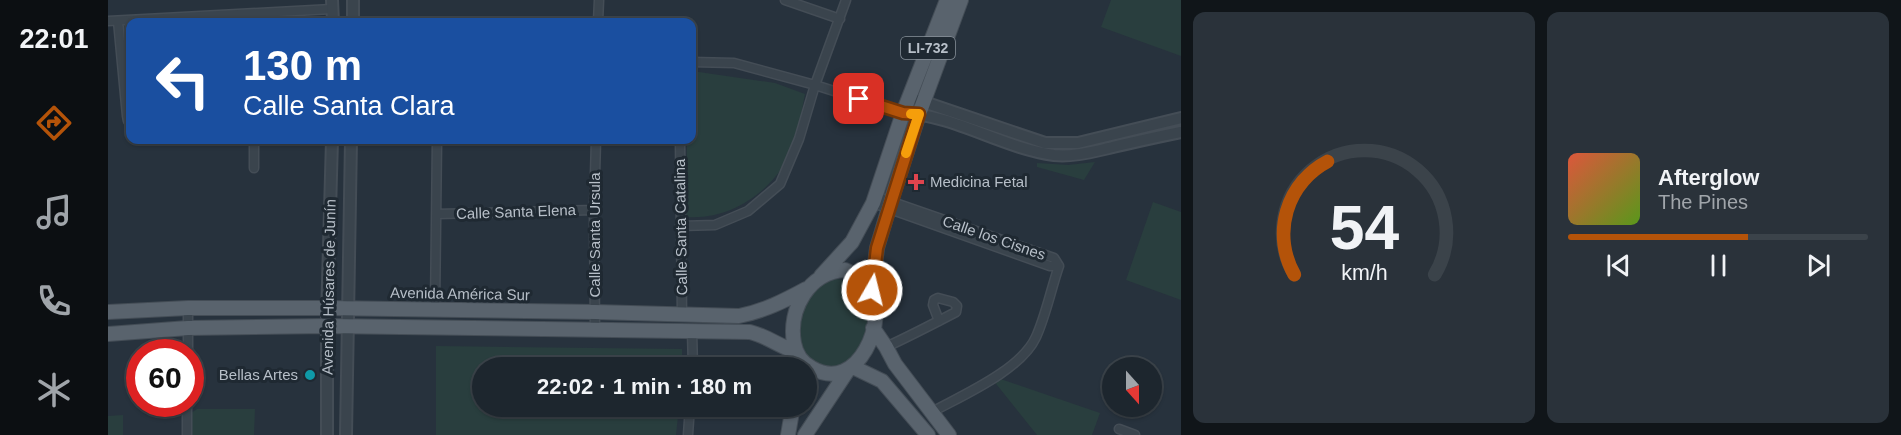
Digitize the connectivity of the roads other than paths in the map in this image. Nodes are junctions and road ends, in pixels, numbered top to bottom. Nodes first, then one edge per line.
1 (353, 0) edge
2 (599, 0) edge
3 (785, 0) edge
4 (846, 0) edge
5 (947, 0) edge
6 (961, 0) edge
7 (332, 5) edge
8 (254, 18) edge
9 (353, 18) edge
10 (598, 18) edge
11 (840, 19) junction
12 (108, 21) edge
13 (118, 21) junction
14 (126, 21) edge
15 (696, 62) edge
16 (815, 85) junction
17 (126, 94) edge
18 (909, 97) junction
19 (922, 108) junction
20 (903, 113) junction
21 (1181, 118) edge
22 (1181, 132) edge
23 (254, 144) edge
24 (332, 144) edge
25 (351, 144) edge
26 (437, 144) edge
27 (596, 144) edge
28 (680, 144) edge
29 (254, 168) dead end
30 (874, 199) junction
31 (890, 205) junction
32 (594, 210) junction
33 (438, 214) junction
34 (680, 226) junction
35 (822, 276) junction
36 (806, 289) junction
37 (872, 290) junction
38 (188, 308) junction
39 (327, 308) junction
40 (347, 308) junction
41 (435, 310) junction
42 (108, 312) edge
43 (596, 312) junction
44 (682, 315) junction
45 (939, 321) dead end
46 (327, 326) junction
47 (347, 327) junction
48 (188, 328) junction
49 (873, 328) junction
50 (595, 330) junction
51 (692, 331) junction
52 (108, 334) edge
53 (188, 339) edge
54 (886, 347) junction
55 (693, 357) edge
56 (795, 357) edge
57 (798, 357) edge
58 (851, 368) junction
59 (817, 370) edge
60 (932, 412) junction
61 (187, 417) edge
62 (689, 417) edge
63 (791, 417) edge
64 (1119, 429) dead end
65 (187, 435) edge
66 (327, 435) edge
67 (346, 435) edge
68 (688, 435) edge
69 (788, 435) edge
70 (804, 435) edge
71 (928, 435) edge
72 (949, 435) edge
73 (1135, 435) edge

1 - 9 street
2 - 10 street
3 - 11 street
4 - 11 street
5 - 18 main road, LI-732
6 - 19 main road, LI-732
7 - 8 street
11 - 16 street
12 - 13 street
13 - 14 street
13 - 17 street
15 - 16 street
16 - 20 street
16 - 34 street
18 - 19 street
18 - 20 main road, LI-732
19 - 20 street
19 - 21 street
19 - 22 street
19 - 31 main road, LI-732
20 - 30 main road, LI-732
23 - 29 street
24 - 39 street, Avenida Húsares de Junín
25 - 40 street, Avenida Húsares de Junín
26 - 33 street
27 - 32 street, Calle Santa Ursula
28 - 34 street, Calle Santa Catalina
30 - 31 street, Calle los Cisnes
30 - 35 main road, LI-732
31 - 37 main road, LI-732
31 - 60 street, Calle los Cisnes
32 - 33 street, Calle Santa Elena
32 - 43 street, Calle Santa Ursula
33 - 41 street
34 - 44 street, Calle Santa Catalina
35 - 36 main road
35 - 37 main road
36 - 44 main road, Avenida América Sur
36 - 57 main road
37 - 49 main road
38 - 39 main road, Avenida América Sur
38 - 42 main road, Avenida América Sur
38 - 48 street
39 - 40 main road, Avenida América Sur
39 - 46 street, Avenida Húsares de Junín
40 - 41 main road, Avenida América Sur
40 - 47 street, Avenida Húsares de Junín
41 - 43 main road, Avenida América Sur
43 - 44 main road, Avenida América Sur
43 - 50 street, Calle Santa Ursula
45 - 54 street
46 - 47 main road
46 - 48 main road
46 - 66 street, Avenida Húsares de Junín
47 - 50 main road
47 - 67 street, Avenida Húsares de Junín
48 - 52 main road
48 - 53 street
49 - 54 main road
49 - 58 main road
50 - 51 main road
51 - 55 street
51 - 56 main road
54 - 60 main road
58 - 59 main road
58 - 70 main road
58 - 71 main road
60 - 72 main road
61 - 65 street
62 - 68 street
63 - 69 main road
64 - 73 street

